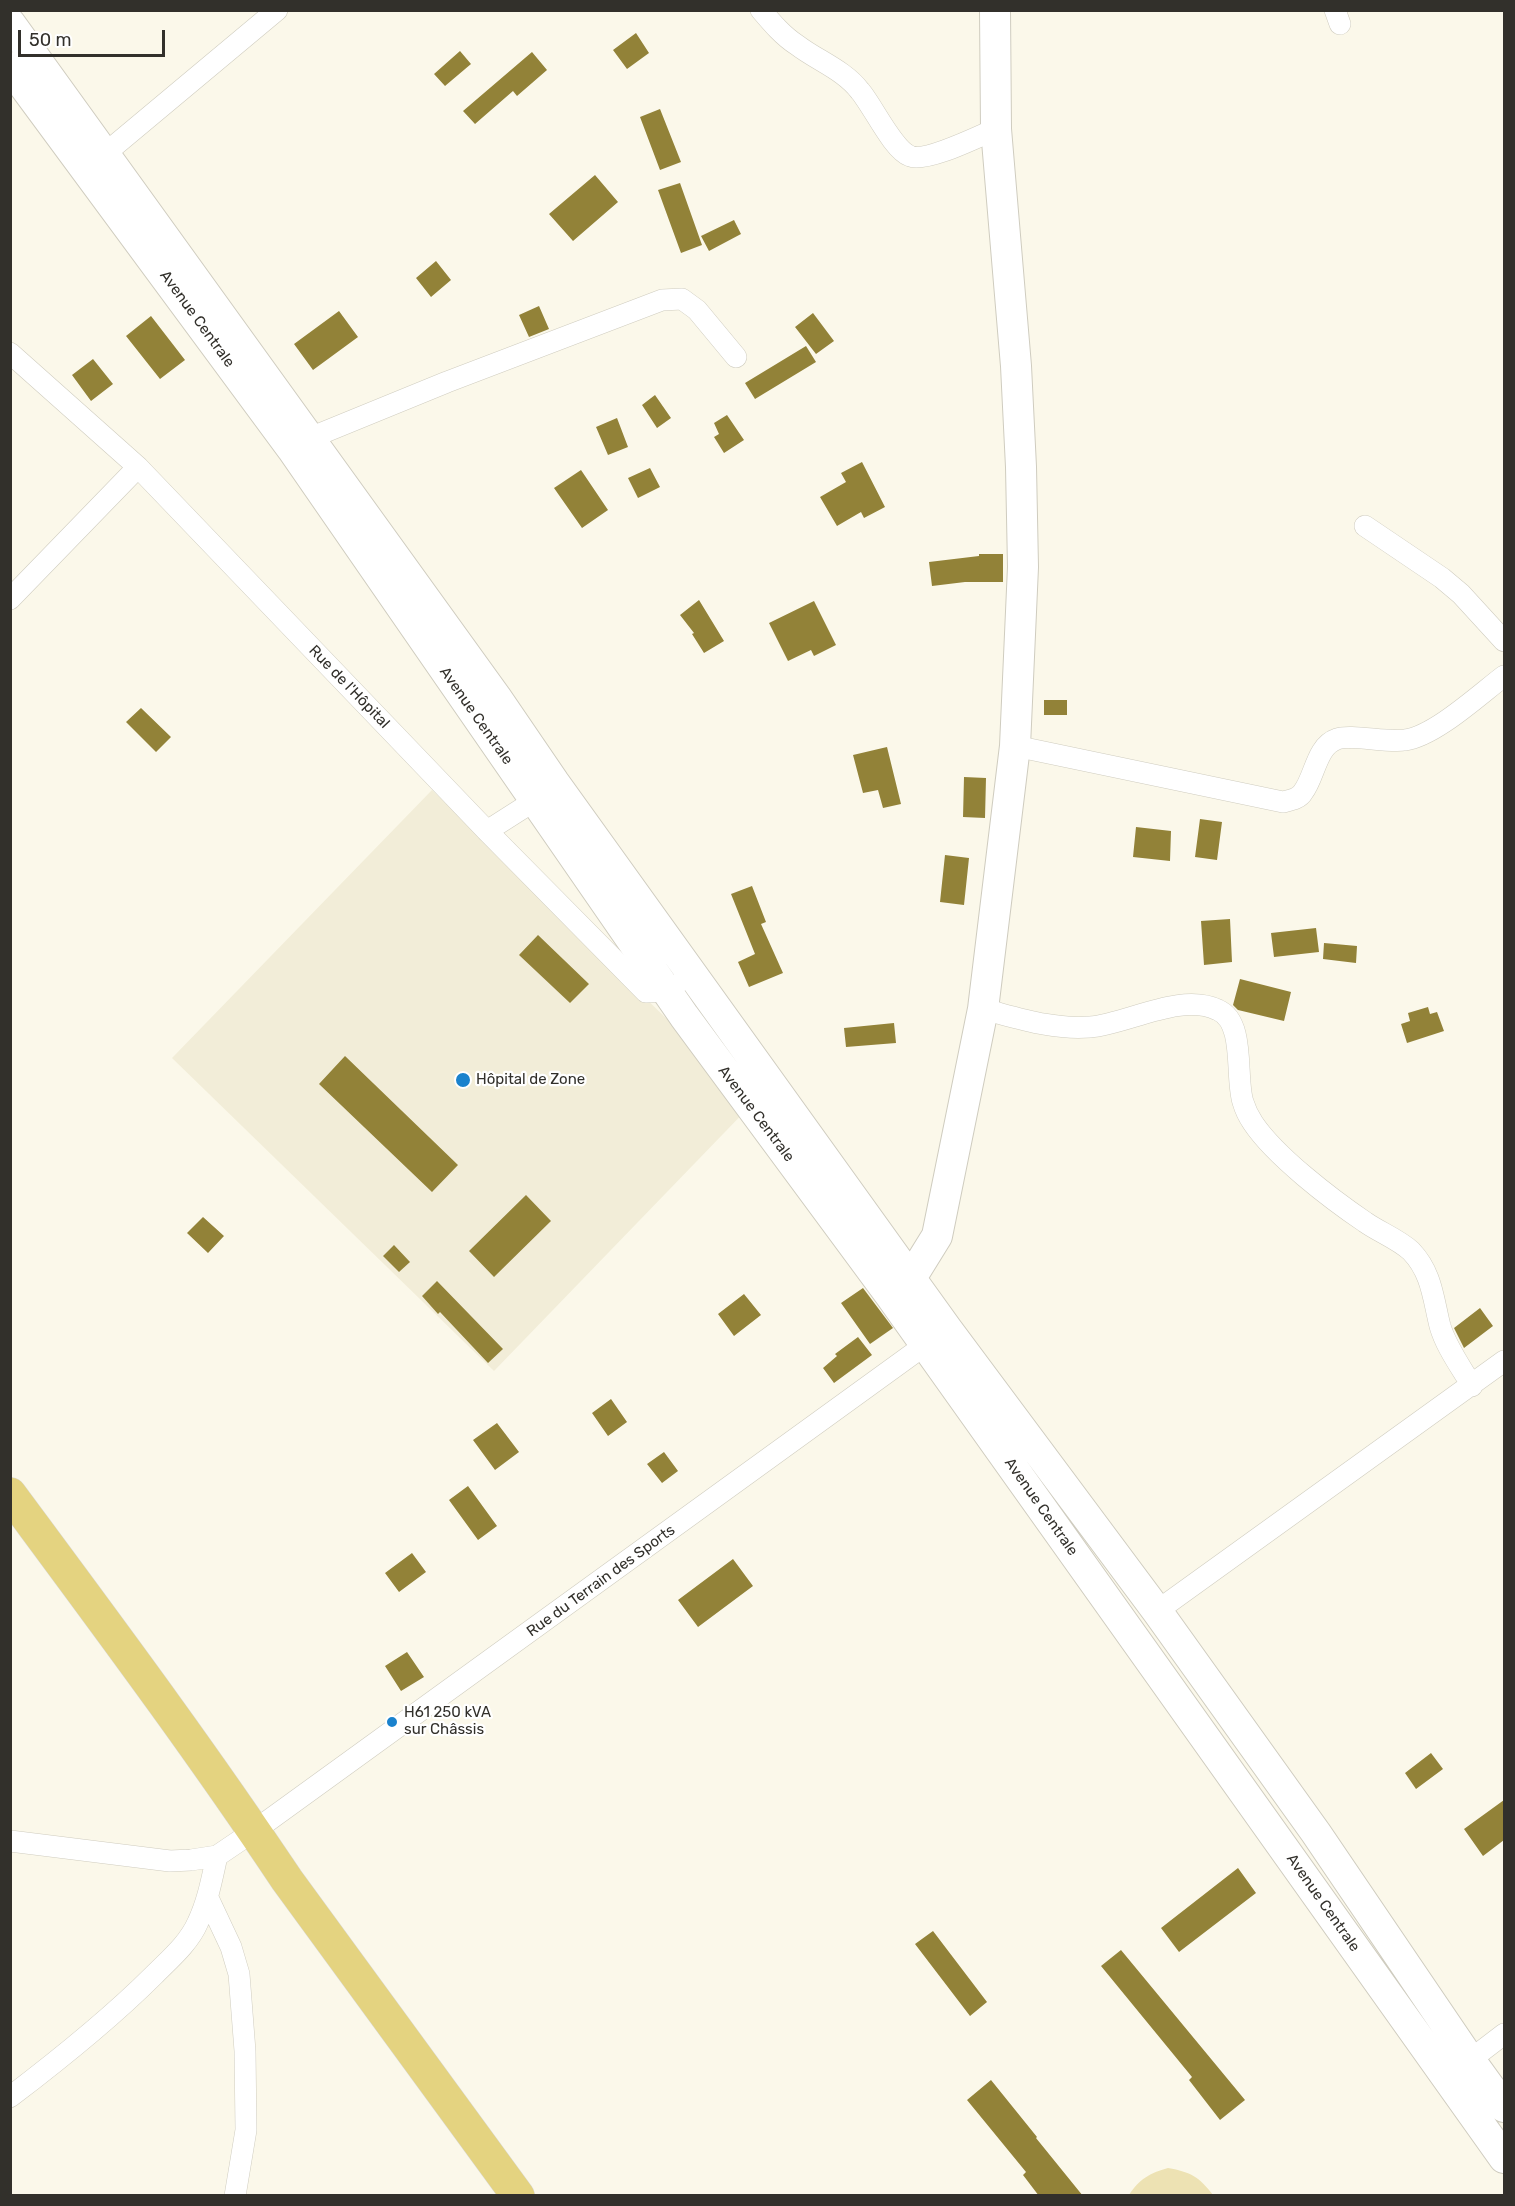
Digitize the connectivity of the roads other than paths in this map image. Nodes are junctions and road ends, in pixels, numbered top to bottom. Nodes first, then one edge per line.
1 (277, 10) edge
2 (760, 10) edge
3 (995, 10) edge
4 (10, 23) edge
5 (10, 67) edge
6 (996, 129) junction
7 (96, 161) junction
8 (10, 352) edge
9 (736, 357) dead end
10 (301, 443) junction
11 (138, 467) junction
12 (1365, 526) dead end
13 (10, 599) edge
14 (1504, 641) edge
15 (1504, 676) edge
16 (1015, 746) junction
17 (544, 791) junction
18 (487, 831) junction
19 (680, 983) junction
20 (983, 1009) junction
21 (901, 1286) junction
22 (936, 1337) junction
23 (1504, 1361) edge
24 (1472, 1386) junction
25 (10, 1494) edge
26 (1157, 1611) junction
27 (254, 1831) junction
28 (10, 1841) edge
29 (217, 1856) junction
30 (208, 1898) junction
31 (1504, 2034) edge
32 (1470, 2060) junction
33 (10, 2097) edge
34 (1504, 2107) edge
35 (1504, 2158) edge
36 (235, 2196) edge
37 (518, 2196) edge

1 - 7 street
2 - 6 street
3 - 6 street
4 - 7 street, Avenue Centrale
5 - 7 street, Avenue Centrale
6 - 16 street
7 - 10 street, Avenue Centrale
8 - 11 street, Rue de l'Hôpital
9 - 10 street
10 - 17 street, Avenue Centrale
11 - 13 street
11 - 18 street, Rue de l'Hôpital
12 - 14 street
15 - 16 street
16 - 20 street
17 - 18 street
17 - 19 street, Avenue Centrale
18 - 19 street, Rue de l'Hôpital
19 - 21 street, Avenue Centrale
20 - 21 street
20 - 24 street
21 - 22 street, Avenue Centrale
22 - 26 street, Avenue Centrale
22 - 27 street, Rue du Terrain des Sports
22 - 35 street, Avenue Centrale
23 - 24 street
24 - 26 street
25 - 27 main road
26 - 32 street, Avenue Centrale
27 - 29 street, Rue du Terrain des Sports
27 - 37 main road
28 - 29 street
29 - 30 street
30 - 33 street
30 - 36 street
31 - 32 street
32 - 34 street, Avenue Centrale

